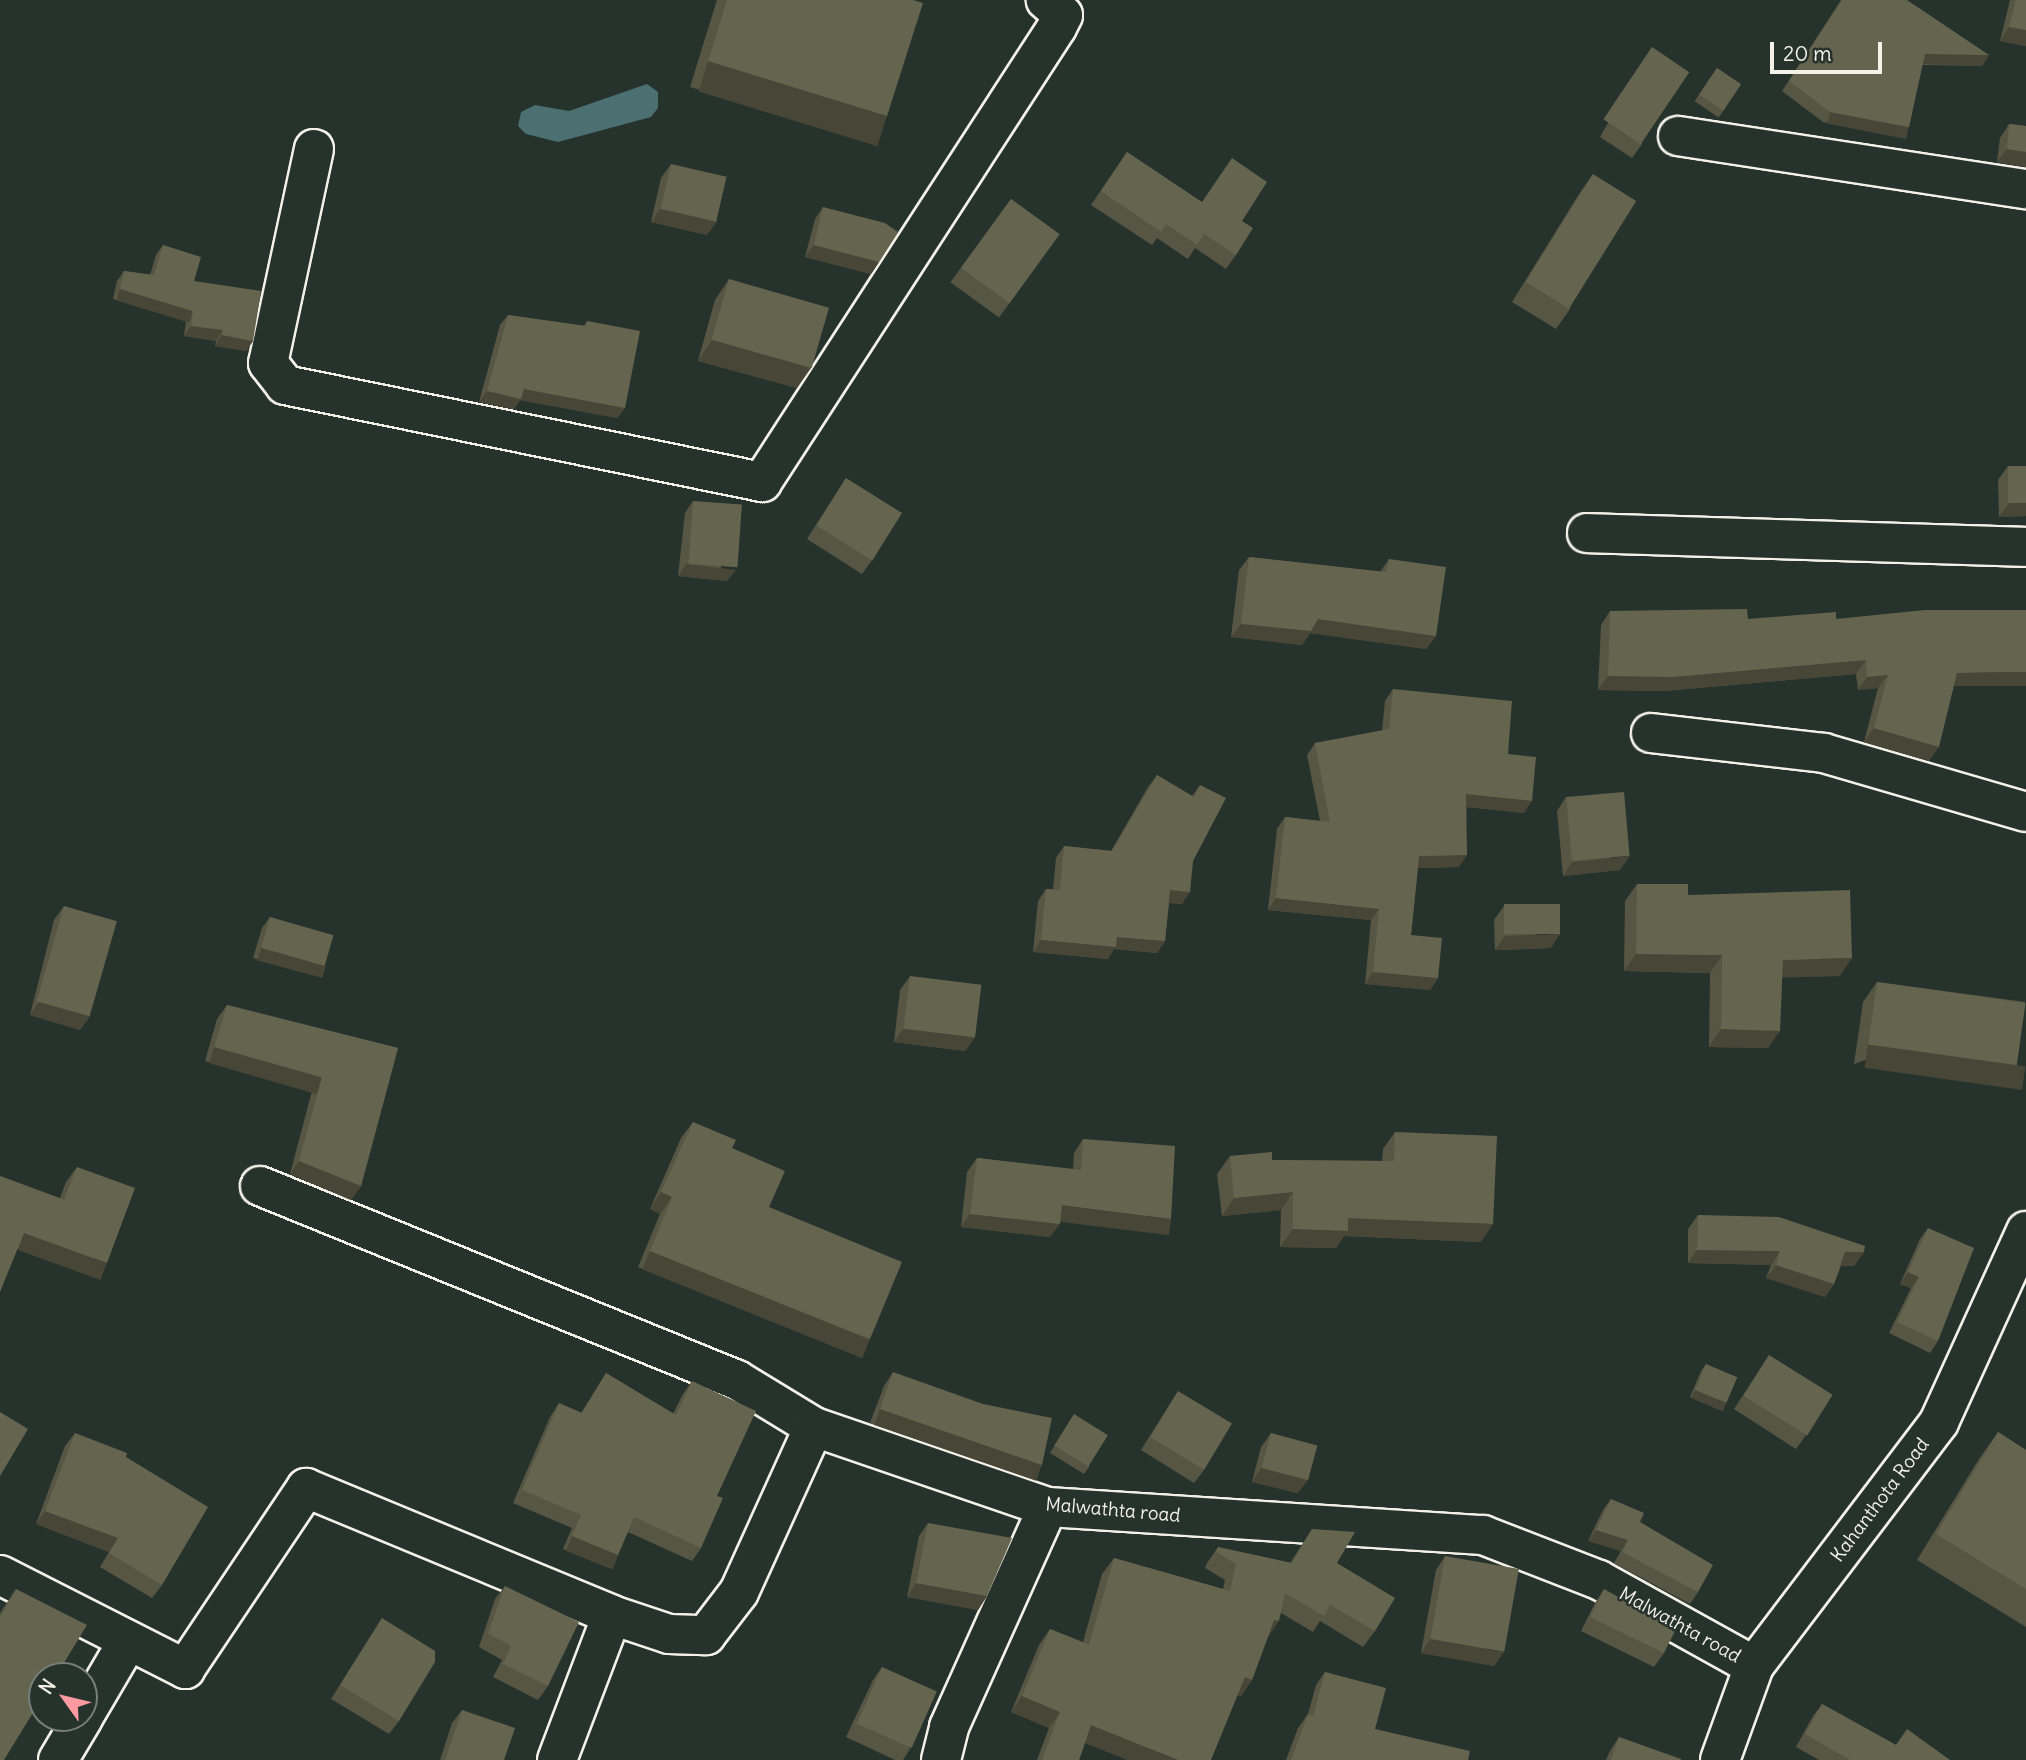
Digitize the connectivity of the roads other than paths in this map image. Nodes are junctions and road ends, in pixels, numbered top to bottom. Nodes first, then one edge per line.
1 (1046, 0) edge
2 (1678, 136) dead end
3 (314, 149) dead end
4 (2026, 189) edge
5 (1587, 533) dead end
6 (2026, 547) edge
7 (1651, 733) dead end
8 (2026, 812) edge
9 (260, 1186) dead end
10 (2026, 1231) edge
11 (814, 1427) junction
12 (1048, 1507) junction
13 (0, 1575) edge
14 (612, 1615) junction
15 (128, 1641) junction
16 (1754, 1666) junction
17 (98, 1692) edge
18 (74, 1732) edge
19 (1727, 1757) edge
20 (58, 1760) edge
21 (558, 1760) edge
22 (941, 1760) edge

1 - 3 street
2 - 4 street
5 - 6 street
7 - 8 street
9 - 11 street, Malwathta road
10 - 16 street, Kahanthota Road
11 - 12 street, Malwathta road
11 - 14 street
12 - 16 street, Malwathta road
12 - 22 street
13 - 15 street
14 - 15 street
14 - 21 street
15 - 17 street
16 - 19 street, Kahanthota Road
18 - 20 street

